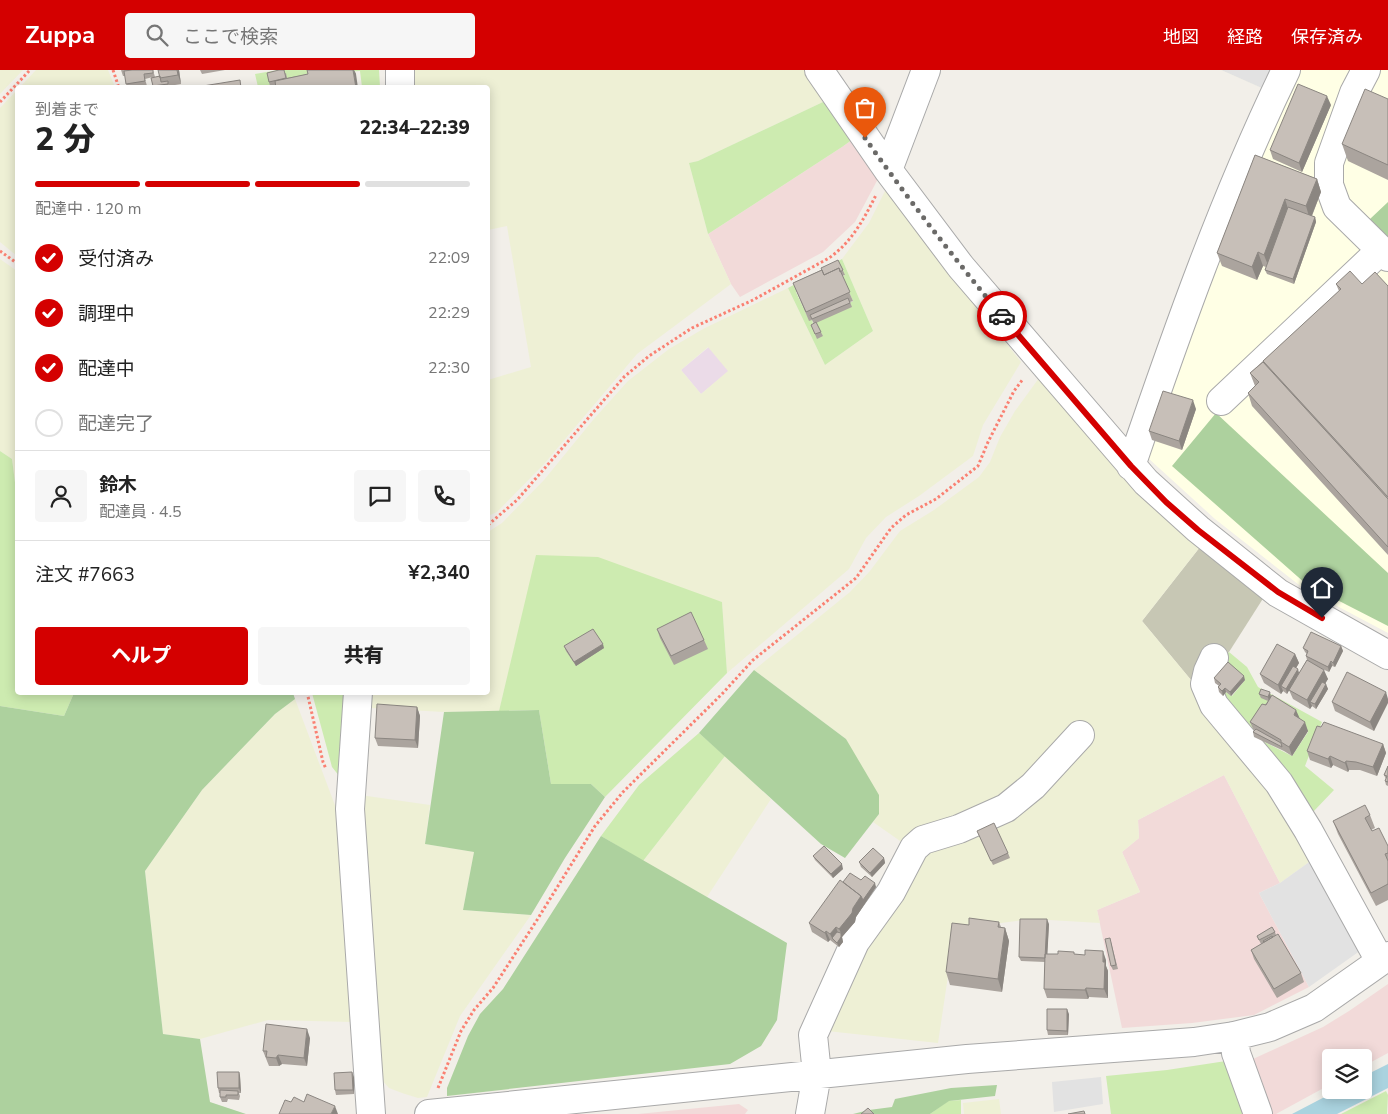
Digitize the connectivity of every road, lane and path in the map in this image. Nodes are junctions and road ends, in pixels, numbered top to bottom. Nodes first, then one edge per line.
1 (30, 70) edge
2 (113, 70) edge
3 (400, 70) edge
4 (820, 70) edge
5 (926, 70) edge
6 (1286, 70) edge
7 (1366, 70) edge
8 (16, 85) edge
9 (118, 85) edge
10 (400, 85) edge
11 (15, 86) edge
12 (0, 102) edge
13 (888, 170) junction
14 (0, 251) edge
15 (1385, 254) edge
16 (15, 262) edge
17 (1038, 359) junction
18 (1221, 401) dead end
19 (1131, 466) junction
20 (490, 523) edge
21 (1388, 655) edge
22 (1214, 658) dead end
23 (308, 695) edge
24 (358, 695) edge
25 (1080, 735) dead end
26 (326, 770) dead end
27 (1384, 959) edge
28 (1234, 1036) junction
29 (817, 1074) junction
30 (432, 1105) edge
31 (371, 1114) edge
32 (810, 1114) edge
33 (1258, 1114) edge

1 - 8 path
2 - 9 path
3 - 10 street
4 - 13 street
5 - 13 street
6 - 19 street
7 - 15 street
11 - 12 path
13 - 17 street
13 - 20 path
14 - 16 path
15 - 18 street
17 - 19 street
17 - 30 path
19 - 21 street
22 - 27 street
23 - 26 path
24 - 31 street
25 - 29 street
27 - 28 street
28 - 29 street
28 - 33 street
29 - 30 street
29 - 32 street

